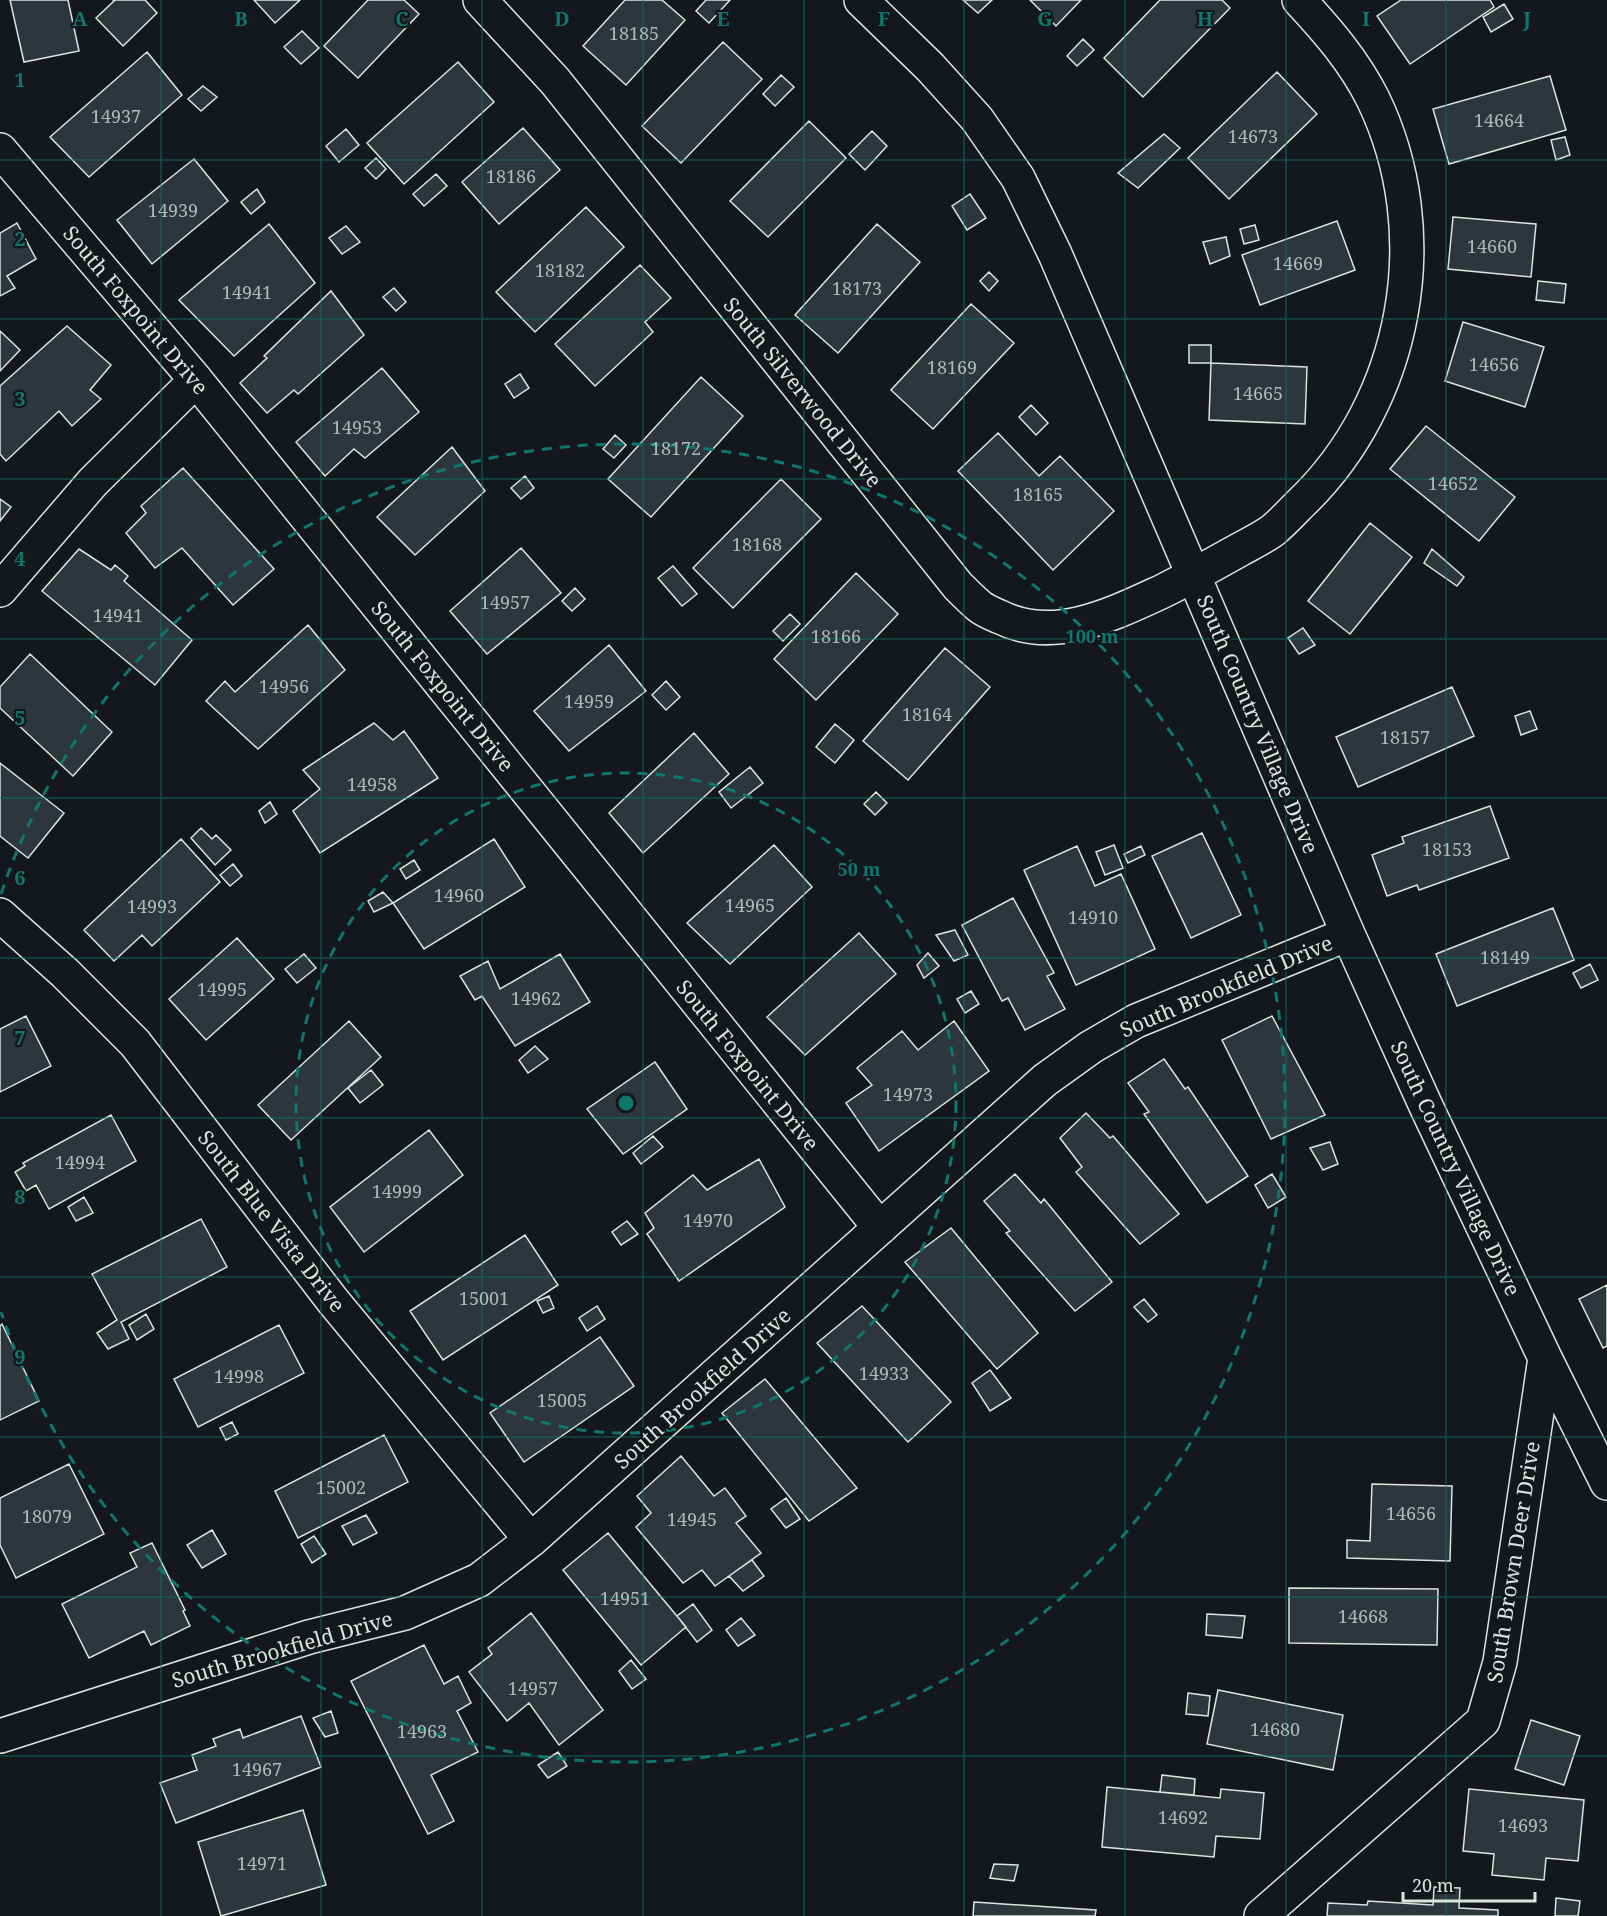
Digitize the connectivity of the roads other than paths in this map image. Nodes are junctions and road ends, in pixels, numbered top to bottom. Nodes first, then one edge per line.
1 (480, 0) edge
2 (861, 0) edge
3 (1299, 0) edge
4 (0, 150) edge
5 (196, 380) junction
6 (1195, 576) junction
7 (0, 590) edge
8 (0, 915) edge
9 (1348, 934) junction
10 (880, 1228) junction
11 (1545, 1358) junction
12 (1607, 1483) edge
13 (531, 1540) junction
14 (0, 1736) edge
15 (1260, 1916) edge

1 - 6 street, South Silverwood Drive
2 - 6 street, South Country Village Drive
3 - 6 street, South Silverwood Drive
4 - 5 street, South Foxpoint Drive
5 - 7 street
5 - 10 street, South Foxpoint Drive
6 - 9 street, South Country Village Drive
8 - 13 street, South Blue Vista Drive
9 - 10 street, South Brookfield Drive
9 - 11 street, South Country Village Drive
10 - 13 street, South Brookfield Drive
11 - 12 street, South Country Village Drive
11 - 15 street, South Brown Deer Drive
13 - 14 street, South Brookfield Drive

